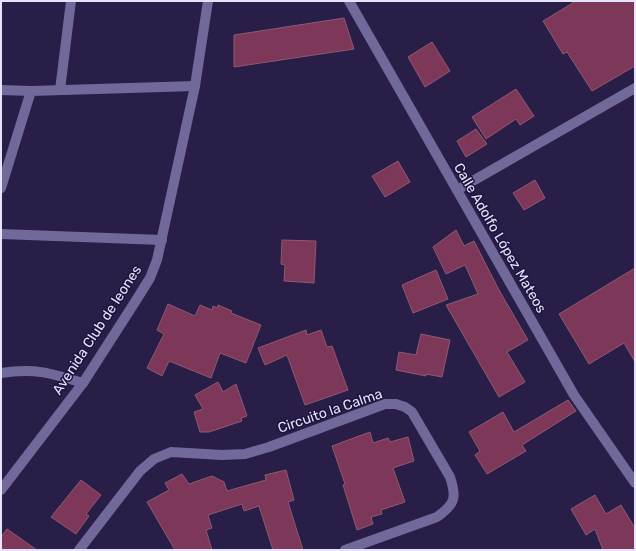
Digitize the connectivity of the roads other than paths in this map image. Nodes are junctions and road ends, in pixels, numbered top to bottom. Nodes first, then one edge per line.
1 (71, 1) edge
2 (208, 1) edge
3 (349, 1) edge
4 (195, 86) junction
5 (635, 88) edge
6 (1, 90) edge
7 (60, 90) junction
8 (31, 91) junction
9 (1, 188) edge
10 (458, 190) junction
11 (1, 234) edge
12 (162, 240) junction
13 (1, 373) edge
14 (83, 383) junction
15 (635, 483) edge
16 (1, 490) edge
17 (79, 550) edge
18 (345, 550) edge

1 - 7 street
2 - 4 street, Avenida Club de leones
3 - 10 street, Calle Adolfo López Mateos
4 - 7 street
4 - 12 street, Avenida Club de leones
5 - 10 street
6 - 8 street
7 - 8 street
8 - 9 street
10 - 15 street, Calle Adolfo López Mateos
11 - 12 street
12 - 14 street, Avenida Club de leones
13 - 14 street
14 - 16 street, Avenida Club de leones
17 - 18 street, Circuito la Calma

